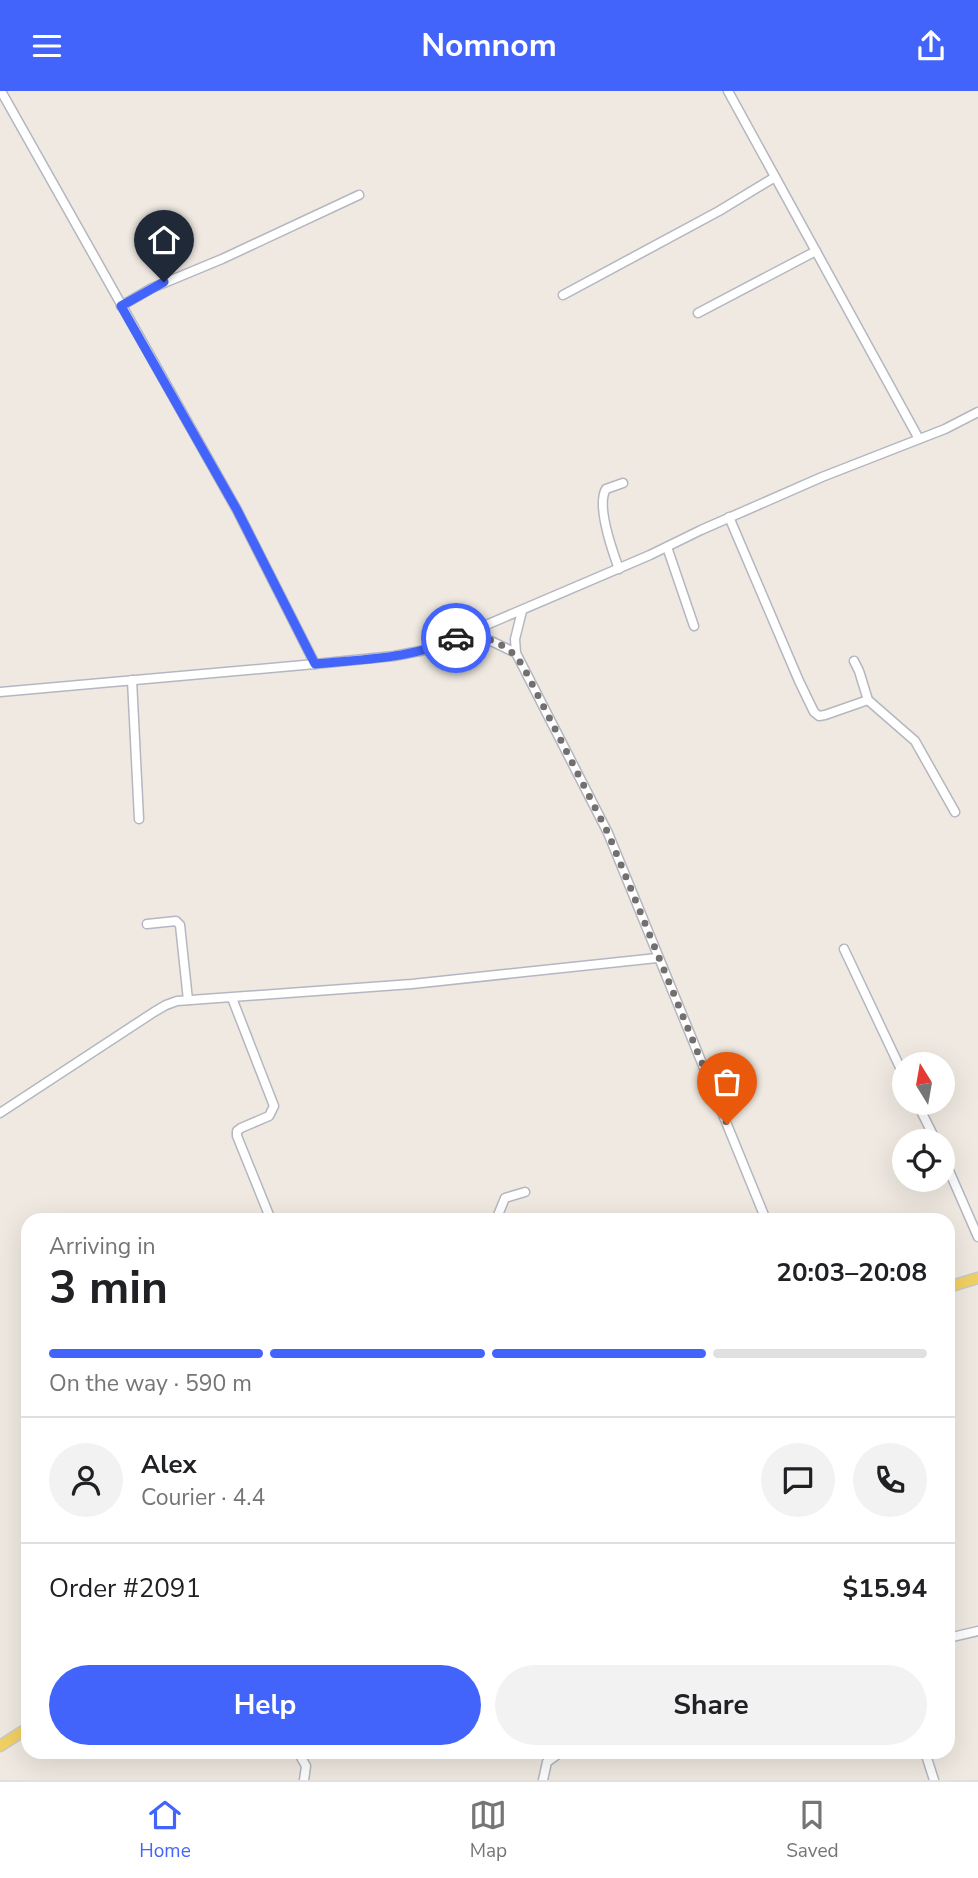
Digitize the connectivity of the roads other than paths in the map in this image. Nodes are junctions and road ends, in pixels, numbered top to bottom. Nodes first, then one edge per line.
1 (1, 91) edge
2 (728, 91) edge
3 (775, 177) junction
4 (359, 195) dead end
5 (816, 251) junction
6 (563, 295) dead end
7 (121, 306) junction
8 (698, 313) dead end
9 (978, 412) edge
10 (919, 439) junction
11 (623, 483) dead end
12 (729, 517) junction
13 (667, 547) junction
14 (619, 569) junction
15 (522, 611) junction
16 (694, 626) dead end
17 (470, 631) junction
18 (516, 653) junction
19 (854, 661) dead end
20 (315, 664) junction
21 (132, 680) junction
22 (0, 692) edge
23 (868, 700) junction
24 (955, 812) dead end
25 (139, 819) dead end
26 (147, 924) dead end
27 (844, 949) dead end
28 (657, 958) junction
29 (232, 998) junction
30 (188, 1000) junction
31 (893, 1052) edge
32 (0, 1113) edge
33 (955, 1184) edge
34 (524, 1192) dead end
35 (268, 1213) edge
36 (499, 1213) edge
37 (763, 1213) edge
38 (978, 1237) edge
39 (978, 1278) edge
40 (955, 1285) edge
41 (978, 1631) edge
42 (955, 1636) edge
43 (21, 1732) edge
44 (0, 1746) edge
45 (302, 1759) edge
46 (547, 1759) edge
47 (927, 1759) edge
48 (304, 1780) edge
49 (543, 1780) edge
50 (934, 1780) edge

1 - 7 street
2 - 3 street
3 - 5 street
3 - 6 street
4 - 7 street
5 - 8 street
5 - 10 street
7 - 20 street
9 - 10 street
10 - 12 street
11 - 14 street
12 - 13 street
12 - 23 street
13 - 14 street
13 - 16 street
14 - 15 street
15 - 17 street
15 - 18 street
17 - 18 street
17 - 20 street
18 - 28 street
19 - 23 street
20 - 21 street
21 - 22 street
21 - 25 street
23 - 24 street
26 - 30 street
27 - 31 street
28 - 29 street
28 - 37 street
29 - 30 street
29 - 35 street
30 - 32 street
33 - 38 street
34 - 36 street
39 - 40 main road
41 - 42 street
43 - 44 main road
45 - 48 street
46 - 49 street
47 - 50 street

